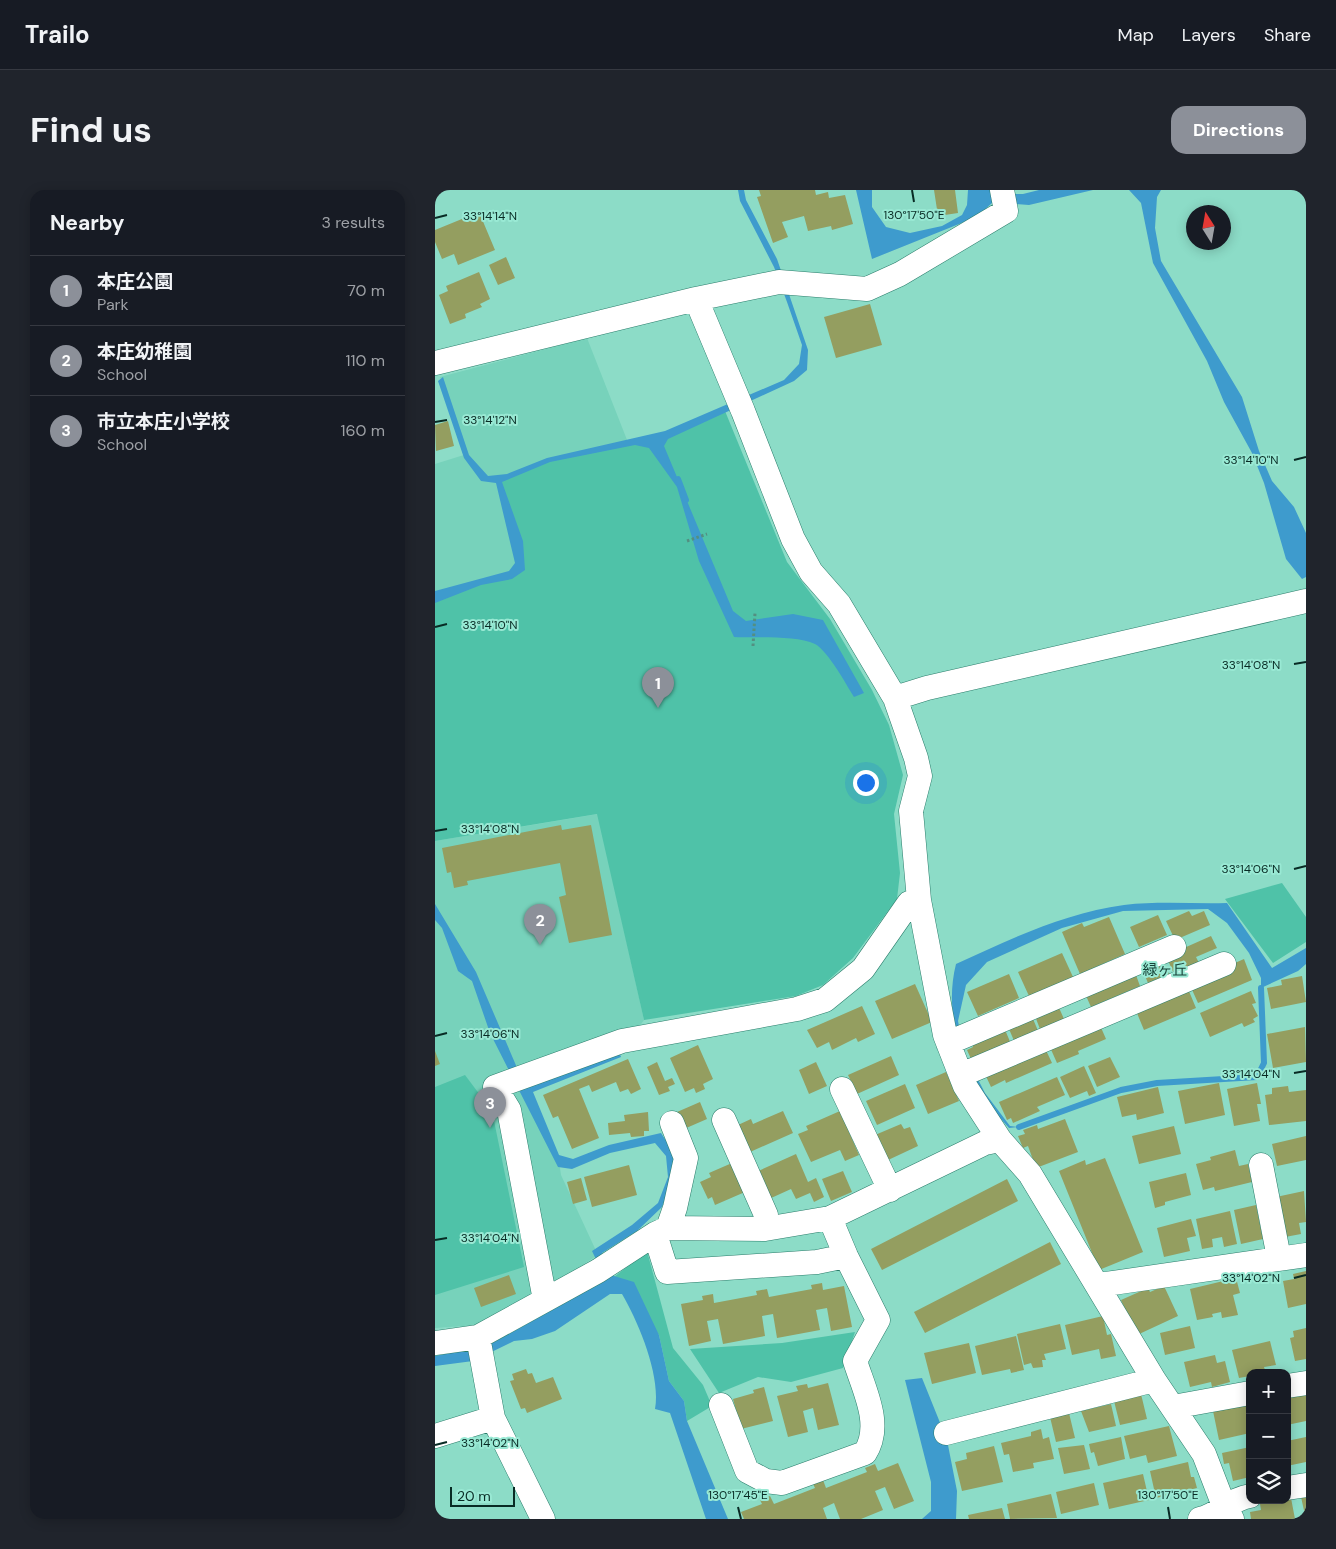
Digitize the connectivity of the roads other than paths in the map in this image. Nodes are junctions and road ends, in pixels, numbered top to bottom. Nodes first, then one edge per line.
1 (1004, 197) edge
2 (696, 299) junction
3 (435, 363) edge
4 (1306, 600) edge
5 (895, 698) junction
6 (919, 900) junction
7 (1174, 947) dead end
8 (1224, 964) dead end
9 (958, 1039) junction
10 (970, 1072) junction
11 (842, 1089) dead end
12 (724, 1120) dead end
13 (672, 1124) dead end
14 (1000, 1140) junction
15 (1261, 1165) dead end
16 (890, 1190) junction
17 (830, 1218) junction
18 (765, 1229) junction
19 (661, 1231) junction
20 (1306, 1255) edge
21 (845, 1256) junction
22 (1279, 1258) junction
23 (1099, 1285) junction
24 (545, 1300) junction
25 (435, 1343) edge
26 (479, 1347) junction
27 (1154, 1380) junction
28 (1306, 1383) edge
29 (1291, 1385) edge
30 (1246, 1394) edge
31 (721, 1406) dead end
32 (1173, 1407) junction
33 (493, 1418) junction
34 (946, 1433) dead end
35 (435, 1436) edge
36 (1306, 1485) edge
37 (1291, 1487) edge
38 (1246, 1497) edge
39 (1228, 1513) edge
40 (543, 1519) edge
41 (1200, 1519) edge

1 - 2 street
2 - 3 street
2 - 5 street
4 - 5 street
5 - 6 street
6 - 9 street
6 - 24 street
7 - 9 street
8 - 10 street
9 - 10 street
10 - 14 street
11 - 16 street
12 - 18 street
13 - 19 street
14 - 16 street
14 - 23 street
15 - 22 street
16 - 17 street
17 - 18 street
17 - 21 street
18 - 19 street
19 - 21 street
19 - 24 street
20 - 22 street
21 - 31 street
22 - 23 street
23 - 27 street
24 - 26 street
25 - 26 street
26 - 33 street
27 - 32 street
27 - 34 street
28 - 29 street
30 - 32 street
32 - 39 street
33 - 35 street
33 - 40 street
36 - 37 street
38 - 39 street
39 - 41 street

